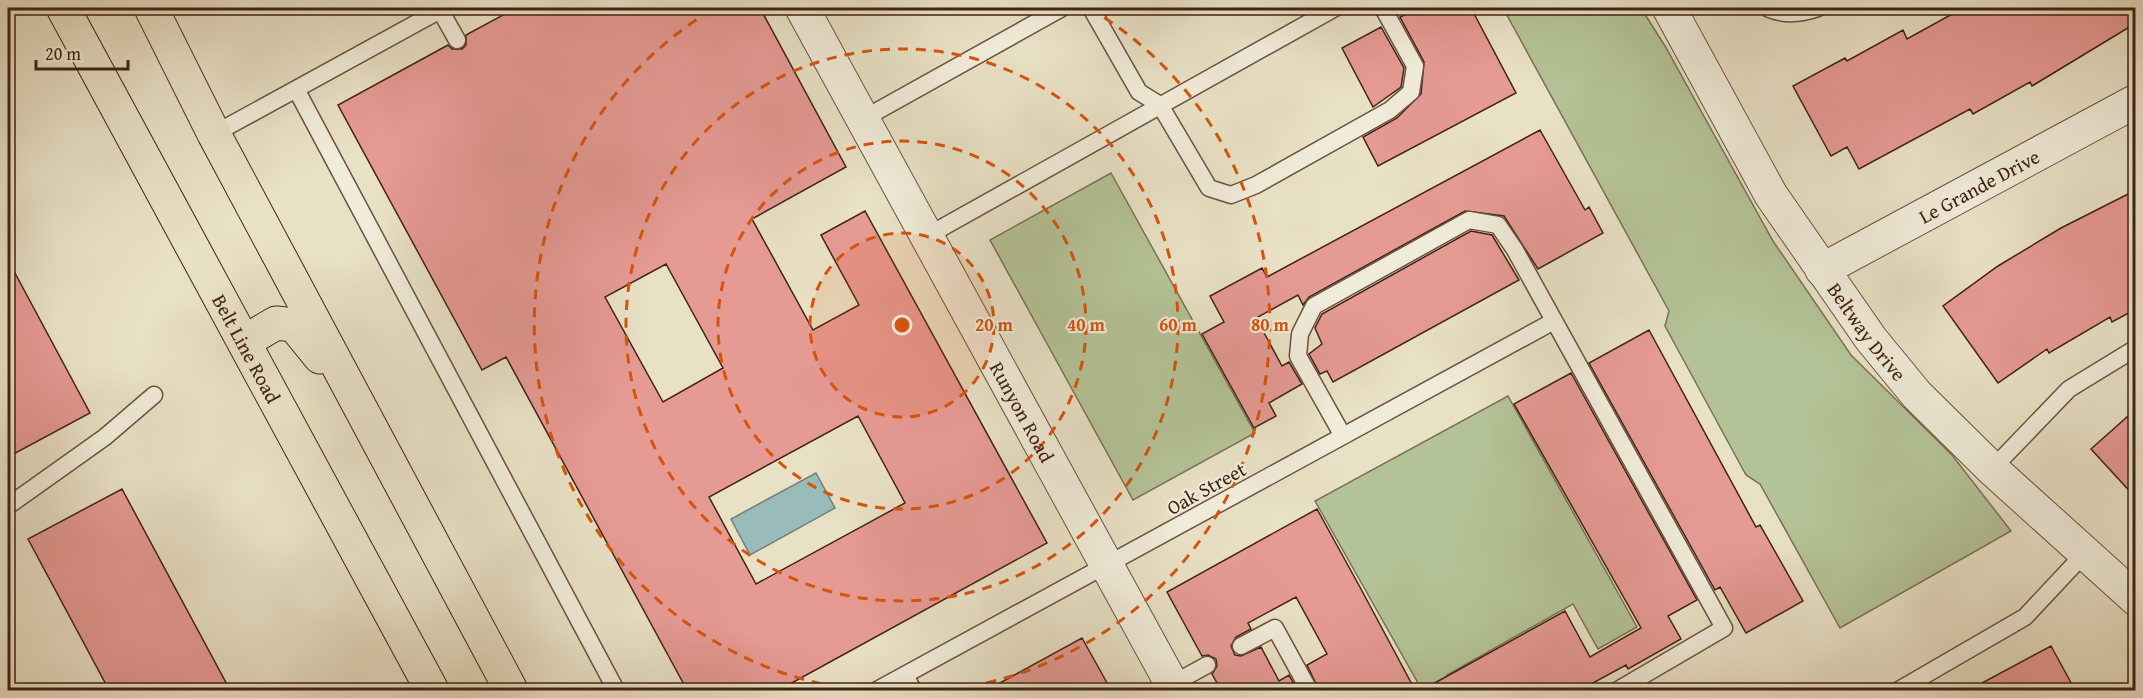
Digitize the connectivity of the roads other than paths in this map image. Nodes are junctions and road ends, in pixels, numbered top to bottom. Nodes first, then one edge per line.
1 (63, 8) edge
2 (151, 8) edge
3 (441, 8) edge
4 (802, 8) edge
5 (1062, 8) edge
6 (1091, 8) edge
7 (1335, 8) edge
8 (1383, 8) edge
9 (1669, 8) edge
10 (1767, 8) edge
11 (1818, 8) edge
12 (457, 40) dead end
13 (296, 89) junction
14 (2136, 101) edge
15 (1160, 105) junction
16 (863, 119) junction
17 (214, 134) junction
18 (927, 236) junction
19 (1822, 270) junction
20 (1554, 321) junction
21 (244, 342) junction
22 (2136, 348) edge
23 (154, 395) dead end
24 (357, 402) junction
25 (1343, 436) junction
26 (1992, 469) junction
27 (8, 506) edge
28 (2084, 554) junction
29 (1107, 567) junction
30 (2136, 599) edge
31 (1241, 646) dead end
32 (1207, 665) dead end
33 (905, 675) junction
34 (1169, 689) edge
35 (432, 690) edge
36 (511, 690) edge
37 (616, 690) edge
38 (877, 690) edge
39 (913, 690) edge
40 (1309, 690) edge
41 (1618, 690) edge
42 (1899, 690) edge

1 - 21 main road, Belt Line Road
2 - 17 main road
3 - 12 lane
3 - 13 lane
4 - 16 street, Runyon Road
5 - 16 lane
6 - 15 lane
7 - 15 lane
8 - 15 lane
9 - 19 street, Beltway Drive
10 - 11 lane
13 - 17 lane
13 - 37 lane
14 - 19 street, Le Grande Drive
15 - 18 lane
16 - 18 street, Runyon Road
17 - 24 main road
18 - 29 street, Runyon Road
19 - 26 street, Beltway Drive
20 - 25 lane, Oak Street
20 - 25 lane
20 - 41 lane
21 - 24 main road
21 - 35 main road, Belt Line Road
22 - 26 lane
23 - 27 lane
24 - 36 main road
25 - 29 lane, Oak Street
26 - 28 street, Beltway Drive
28 - 30 street, Beltway Drive
28 - 42 lane
29 - 33 lane, Oak Street
29 - 34 street, Runyon Road
31 - 40 lane
32 - 34 lane
33 - 38 lane, Oak Street
33 - 39 lane

